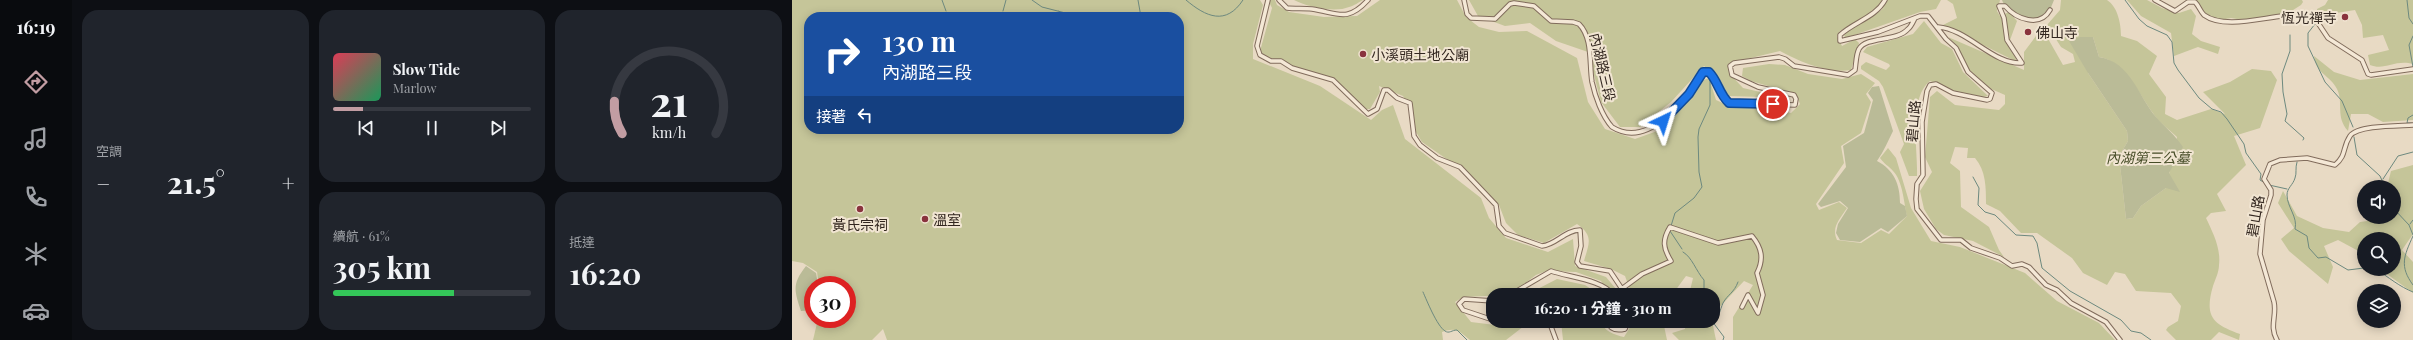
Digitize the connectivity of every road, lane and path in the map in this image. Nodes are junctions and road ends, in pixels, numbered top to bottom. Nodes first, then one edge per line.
1 (1268, 0) edge
2 (1279, 0) edge
3 (1368, 0) edge
4 (1464, 0) edge
5 (1885, 0) edge
6 (2155, 0) edge
7 (2050, 10) dead end
8 (1915, 18) junction
9 (1938, 27) junction
10 (2413, 69) edge
11 (2413, 125) edge
12 (1522, 288) edge
13 (1605, 288) edge
14 (1623, 288) joint
15 (1486, 301) edge
16 (1742, 307) dead end
17 (1486, 318) edge
18 (1552, 328) edge
19 (1612, 328) edge
20 (1626, 328) edge
21 (1556, 340) edge
22 (2120, 340) edge
23 (2277, 340) edge

1 - 14 street
2 - 3 street
4 - 8 street, 內湖路三段
5 - 8 street, 碧山路
6 - 10 street
7 - 9 street
8 - 9 street, 碧山路
9 - 22 street, 碧山路
11 - 23 street, 碧山路
12 - 13 street
14 - 16 street
15 - 17 street
18 - 21 street
19 - 20 street

